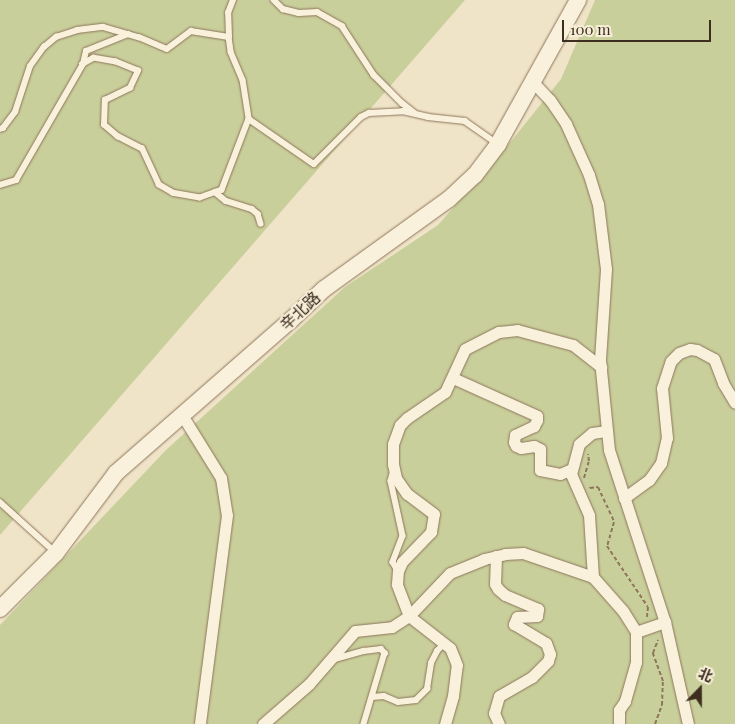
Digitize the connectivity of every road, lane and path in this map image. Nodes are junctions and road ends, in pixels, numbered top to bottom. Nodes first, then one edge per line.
1 (274, 0) edge
2 (578, 0) edge
3 (230, 2) edge
4 (128, 34) junction
5 (229, 37) junction
6 (83, 64) junction
7 (532, 82) junction
8 (417, 114) junction
9 (249, 119) junction
10 (0, 129) edge
11 (498, 144) junction
12 (0, 185) edge
13 (215, 192) junction
14 (261, 224) dead end
15 (601, 367) junction
16 (453, 378) junction
17 (735, 403) edge
18 (182, 415) junction
19 (607, 431) junction
20 (586, 437) junction
21 (572, 469) junction
22 (394, 470) junction
23 (624, 498) junction
24 (0, 502) edge
25 (56, 553) junction
26 (496, 556) junction
27 (398, 571) junction
28 (593, 577) junction
29 (0, 609) edge
30 (408, 616) junction
31 (651, 627) junction
32 (444, 644) junction
33 (332, 660) junction
34 (372, 696) junction
35 (200, 724) edge
36 (263, 724) edge
37 (364, 724) edge
38 (445, 724) edge
39 (500, 724) edge
40 (619, 724) edge
41 (655, 724) edge
42 (688, 724) edge

1 - 8 lane
2 - 7 main road, 辛北路
3 - 5 lane
4 - 5 lane
4 - 6 lane
4 - 10 lane
5 - 9 lane
6 - 12 lane
6 - 13 lane
7 - 11 main road, 辛北路
7 - 15 street
8 - 9 lane
8 - 11 lane
9 - 13 lane
11 - 18 main road, 辛北路
13 - 14 lane
15 - 16 street
15 - 19 street
16 - 21 street
16 - 22 street
17 - 23 street
18 - 25 main road, 辛北路
18 - 35 street
19 - 20 street
19 - 23 street
20 - 21 street
20 - 31 path
21 - 28 street
22 - 27 lane
22 - 27 street
23 - 31 street
24 - 25 lane
25 - 29 main road, 辛北路
26 - 28 street
26 - 30 street
26 - 39 street
27 - 30 street
28 - 31 street
30 - 32 street
30 - 33 street
31 - 40 street
31 - 41 path
31 - 42 street
32 - 34 lane
32 - 38 street
33 - 34 lane
33 - 36 street
34 - 37 lane

